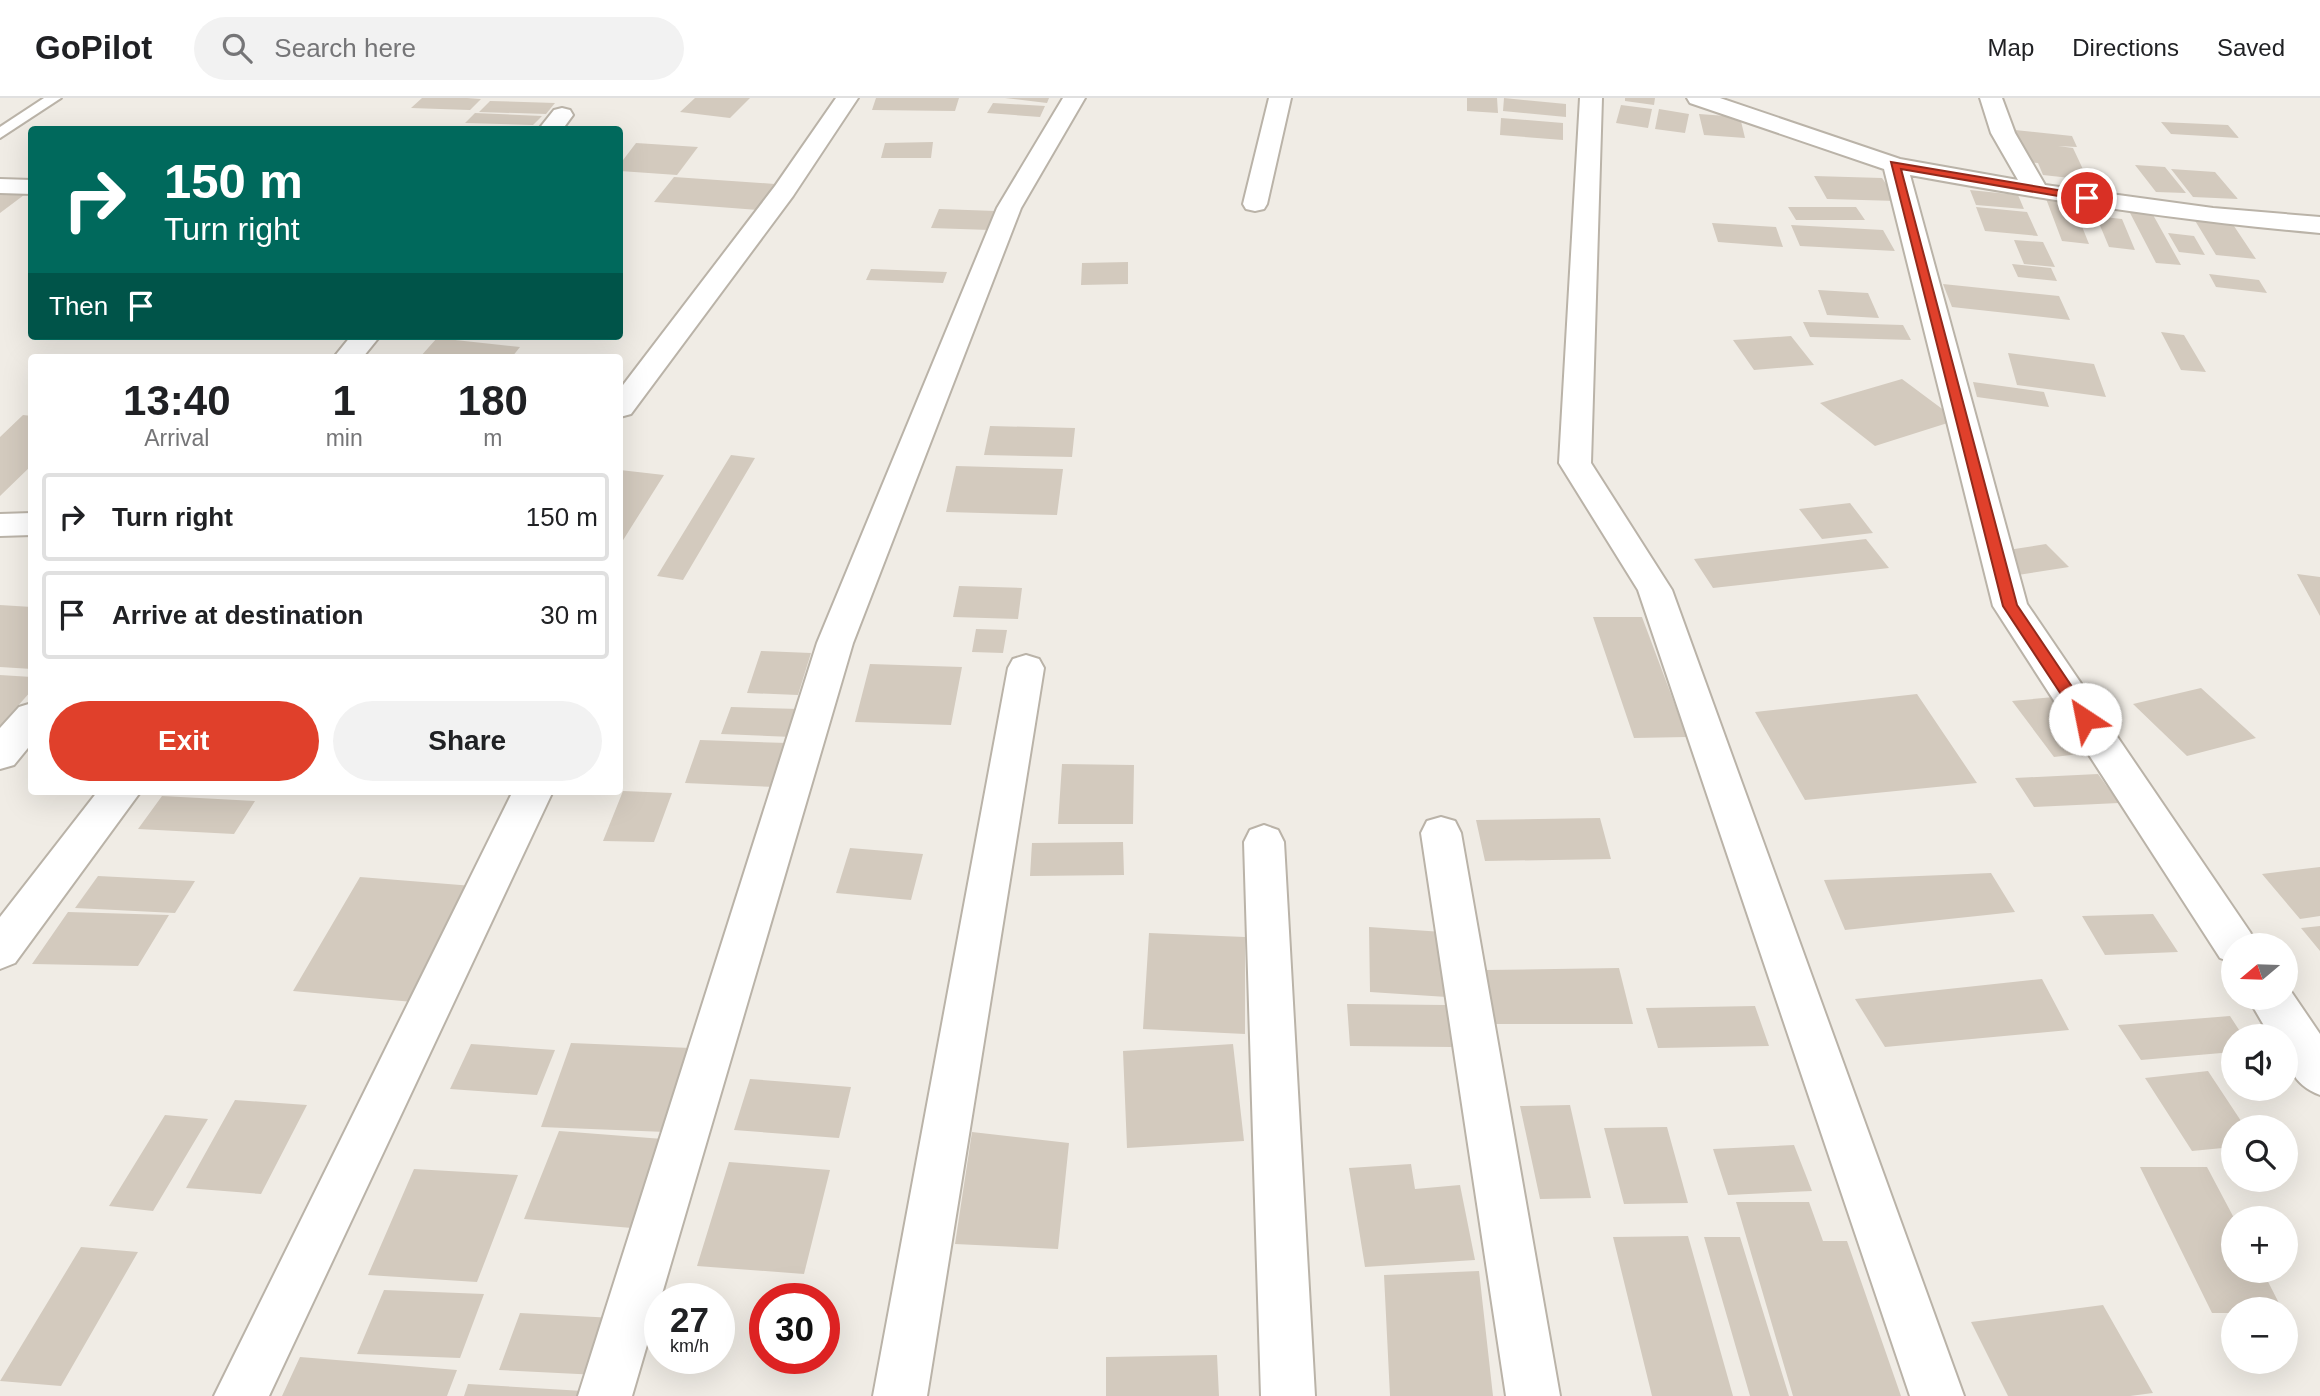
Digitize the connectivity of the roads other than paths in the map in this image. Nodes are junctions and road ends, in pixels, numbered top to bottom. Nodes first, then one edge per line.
1 (54, 98) edge
2 (847, 98) edge
3 (1074, 98) edge
4 (1280, 98) edge
5 (1591, 98) edge
6 (1698, 98) edge
7 (1990, 98) edge
8 (0, 134) edge
9 (1895, 164) junction
10 (0, 186) edge
11 (28, 187) edge
12 (2036, 191) junction
13 (1255, 204) dead end
14 (2320, 225) edge
15 (363, 340) edge
16 (351, 354) edge
17 (623, 404) edge
18 (28, 524) edge
19 (0, 525) edge
20 (1026, 668) dead end
21 (28, 722) edge
22 (0, 754) edge
23 (118, 795) edge
24 (531, 795) edge
25 (1441, 833) dead end
26 (1264, 842) dead end
27 (2227, 933) edge
28 (0, 950) edge
29 (2278, 1010) edge
30 (2320, 1073) edge
31 (241, 1396) edge
32 (605, 1396) edge
33 (900, 1396) edge
34 (1288, 1396) edge
35 (1533, 1396) edge
36 (1937, 1396) edge

1 - 8 lane
2 - 17 street
3 - 32 street
4 - 13 street
5 - 36 street
6 - 9 street
7 - 12 street
9 - 12 street
9 - 27 street
10 - 11 street
12 - 14 street
15 - 16 street
18 - 19 street
20 - 33 street
21 - 22 street
23 - 28 street
24 - 31 street
25 - 35 street
26 - 34 street
29 - 30 street

